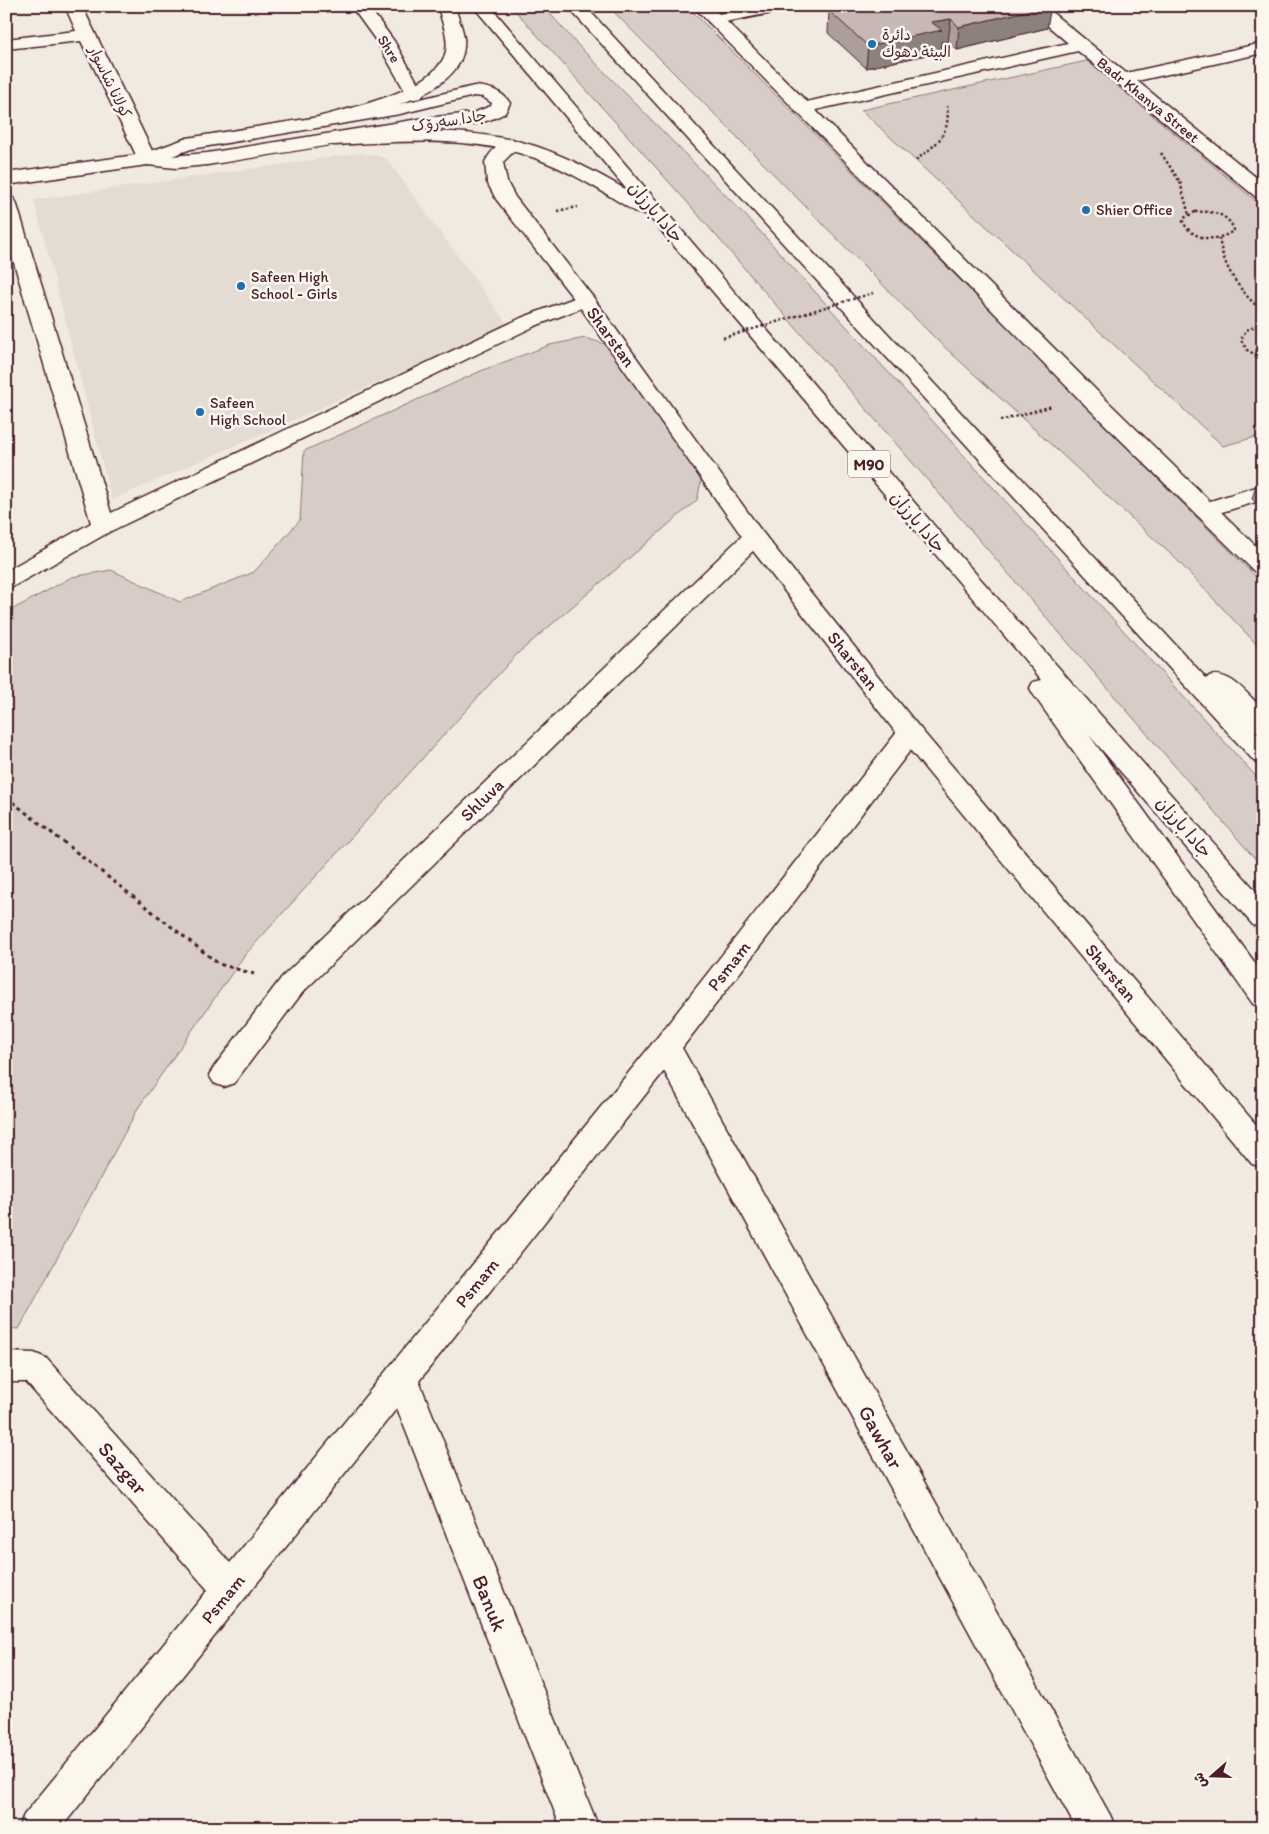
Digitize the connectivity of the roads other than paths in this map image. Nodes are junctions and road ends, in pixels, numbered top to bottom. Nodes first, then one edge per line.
1 (73, 6) edge
2 (359, 6) edge
3 (446, 6) edge
4 (481, 6) edge
5 (574, 6) edge
6 (780, 6) edge
7 (1033, 6) edge
8 (708, 13) edge
9 (87, 35) junction
10 (6, 44) edge
11 (1081, 44) junction
12 (1263, 48) edge
13 (1123, 79) junction
14 (415, 94) junction
15 (802, 108) junction
16 (324, 121) junction
17 (334, 139) junction
18 (511, 145) junction
19 (147, 159) junction
20 (6, 178) edge
21 (1263, 193) edge
22 (6, 202) edge
23 (665, 222) junction
24 (584, 300) junction
25 (1263, 492) edge
26 (1205, 510) junction
27 (103, 526) junction
28 (1054, 527) junction
29 (754, 536) junction
30 (952, 562) junction
31 (1263, 567) edge
32 (6, 582) edge
33 (1263, 724) edge
34 (910, 733) junction
35 (1263, 755) edge
36 (1263, 918) edge
37 (1263, 996) edge
38 (666, 1047) junction
39 (224, 1075) dead end
40 (1263, 1155) edge
41 (6, 1367) edge
42 (401, 1378) junction
43 (230, 1590) junction
44 (37, 1828) edge
45 (580, 1828) edge
46 (1097, 1828) edge

1 - 9 main road, كولانا شاسوار
2 - 14 main road, Shre
3 - 14 main road
4 - 23 main road, جادا بارزان / M90
5 - 28 main road
6 - 8 lane
7 - 11 main road, Badr Khanya Street
8 - 15 main road
9 - 10 main road
9 - 19 main road, كولانا شاسوار
11 - 13 main road, Badr Khanya Street
11 - 15 main road
12 - 13 main road
13 - 21 main road, Badr Khanya Street
14 - 16 main road
15 - 26 main road
16 - 17 main road, جادا سەرۆک
16 - 19 main road, جادا سەرۆک
17 - 18 main road
17 - 19 main road, جادا سەرۆک
18 - 23 main road
18 - 24 main road, Sharstan
19 - 20 main road, جادا سەرۆک
22 - 27 main road
23 - 30 main road, جادا بارزان / M90
24 - 27 main road
24 - 29 main road, Sharstan
25 - 26 main road
26 - 31 main road
27 - 32 main road
28 - 33 main road
28 - 35 main road
29 - 34 main road, Sharstan
29 - 39 main road, Shluva
30 - 36 main road, جادا بارزان / M90
30 - 37 main road
34 - 38 main road, Psmam
34 - 40 main road, Sharstan
38 - 42 main road, Psmam
38 - 46 main road, Gawhar
41 - 43 main road, Sazgar
42 - 43 main road, Psmam
42 - 45 main road, Banuk
43 - 44 main road, Psmam

